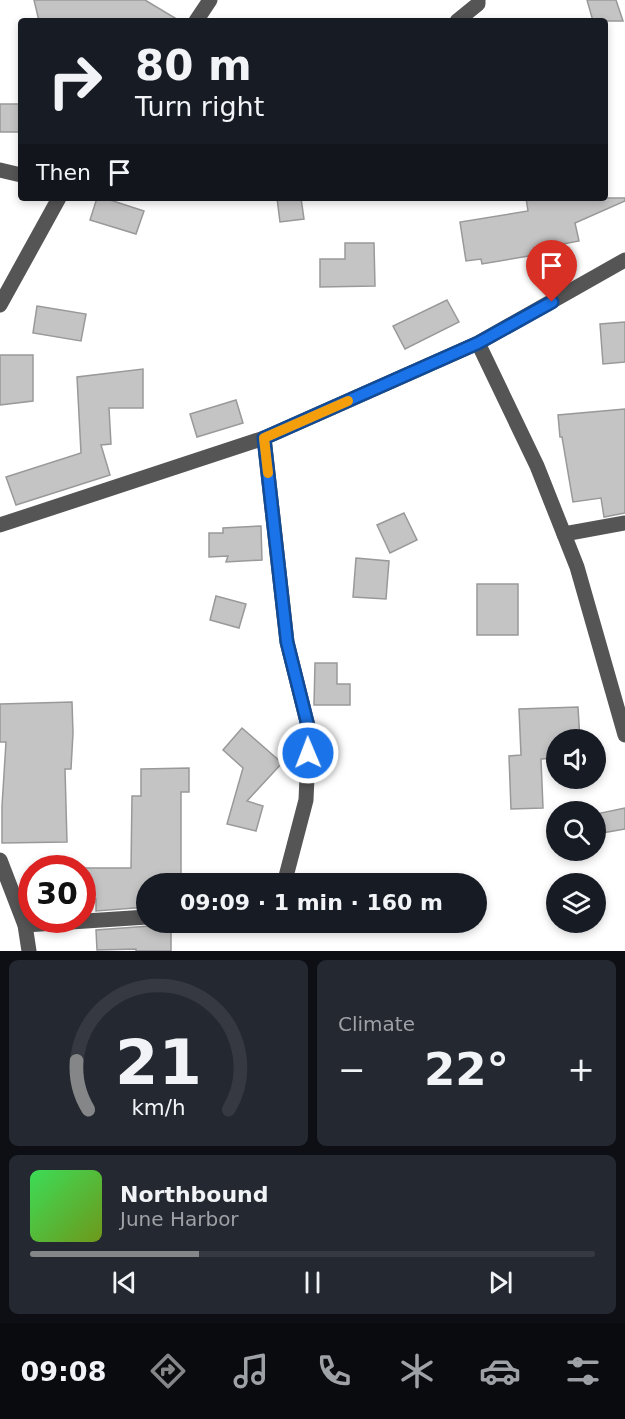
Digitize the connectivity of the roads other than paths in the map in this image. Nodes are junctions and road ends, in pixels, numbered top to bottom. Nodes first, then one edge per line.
1 (210, 0) edge
2 (478, 0) edge
3 (198, 18) edge
4 (461, 18) edge
5 (0, 170) edge
6 (18, 174) edge
7 (57, 201) edge
8 (625, 260) edge
9 (0, 305) edge
10 (478, 343) junction
11 (264, 438) junction
12 (625, 523) edge
13 (0, 525) edge
14 (564, 534) junction
15 (625, 735) edge
16 (0, 860) edge
17 (287, 873) edge
18 (18, 907) edge
19 (136, 918) edge
20 (96, 920) edge
21 (26, 933) edge
22 (28, 951) edge

1 - 3 street
2 - 4 street
5 - 6 street
7 - 9 street
8 - 10 street
10 - 11 street
10 - 14 street
11 - 13 street
11 - 17 street
12 - 14 street
14 - 15 street
16 - 18 street
19 - 20 street
21 - 22 street

